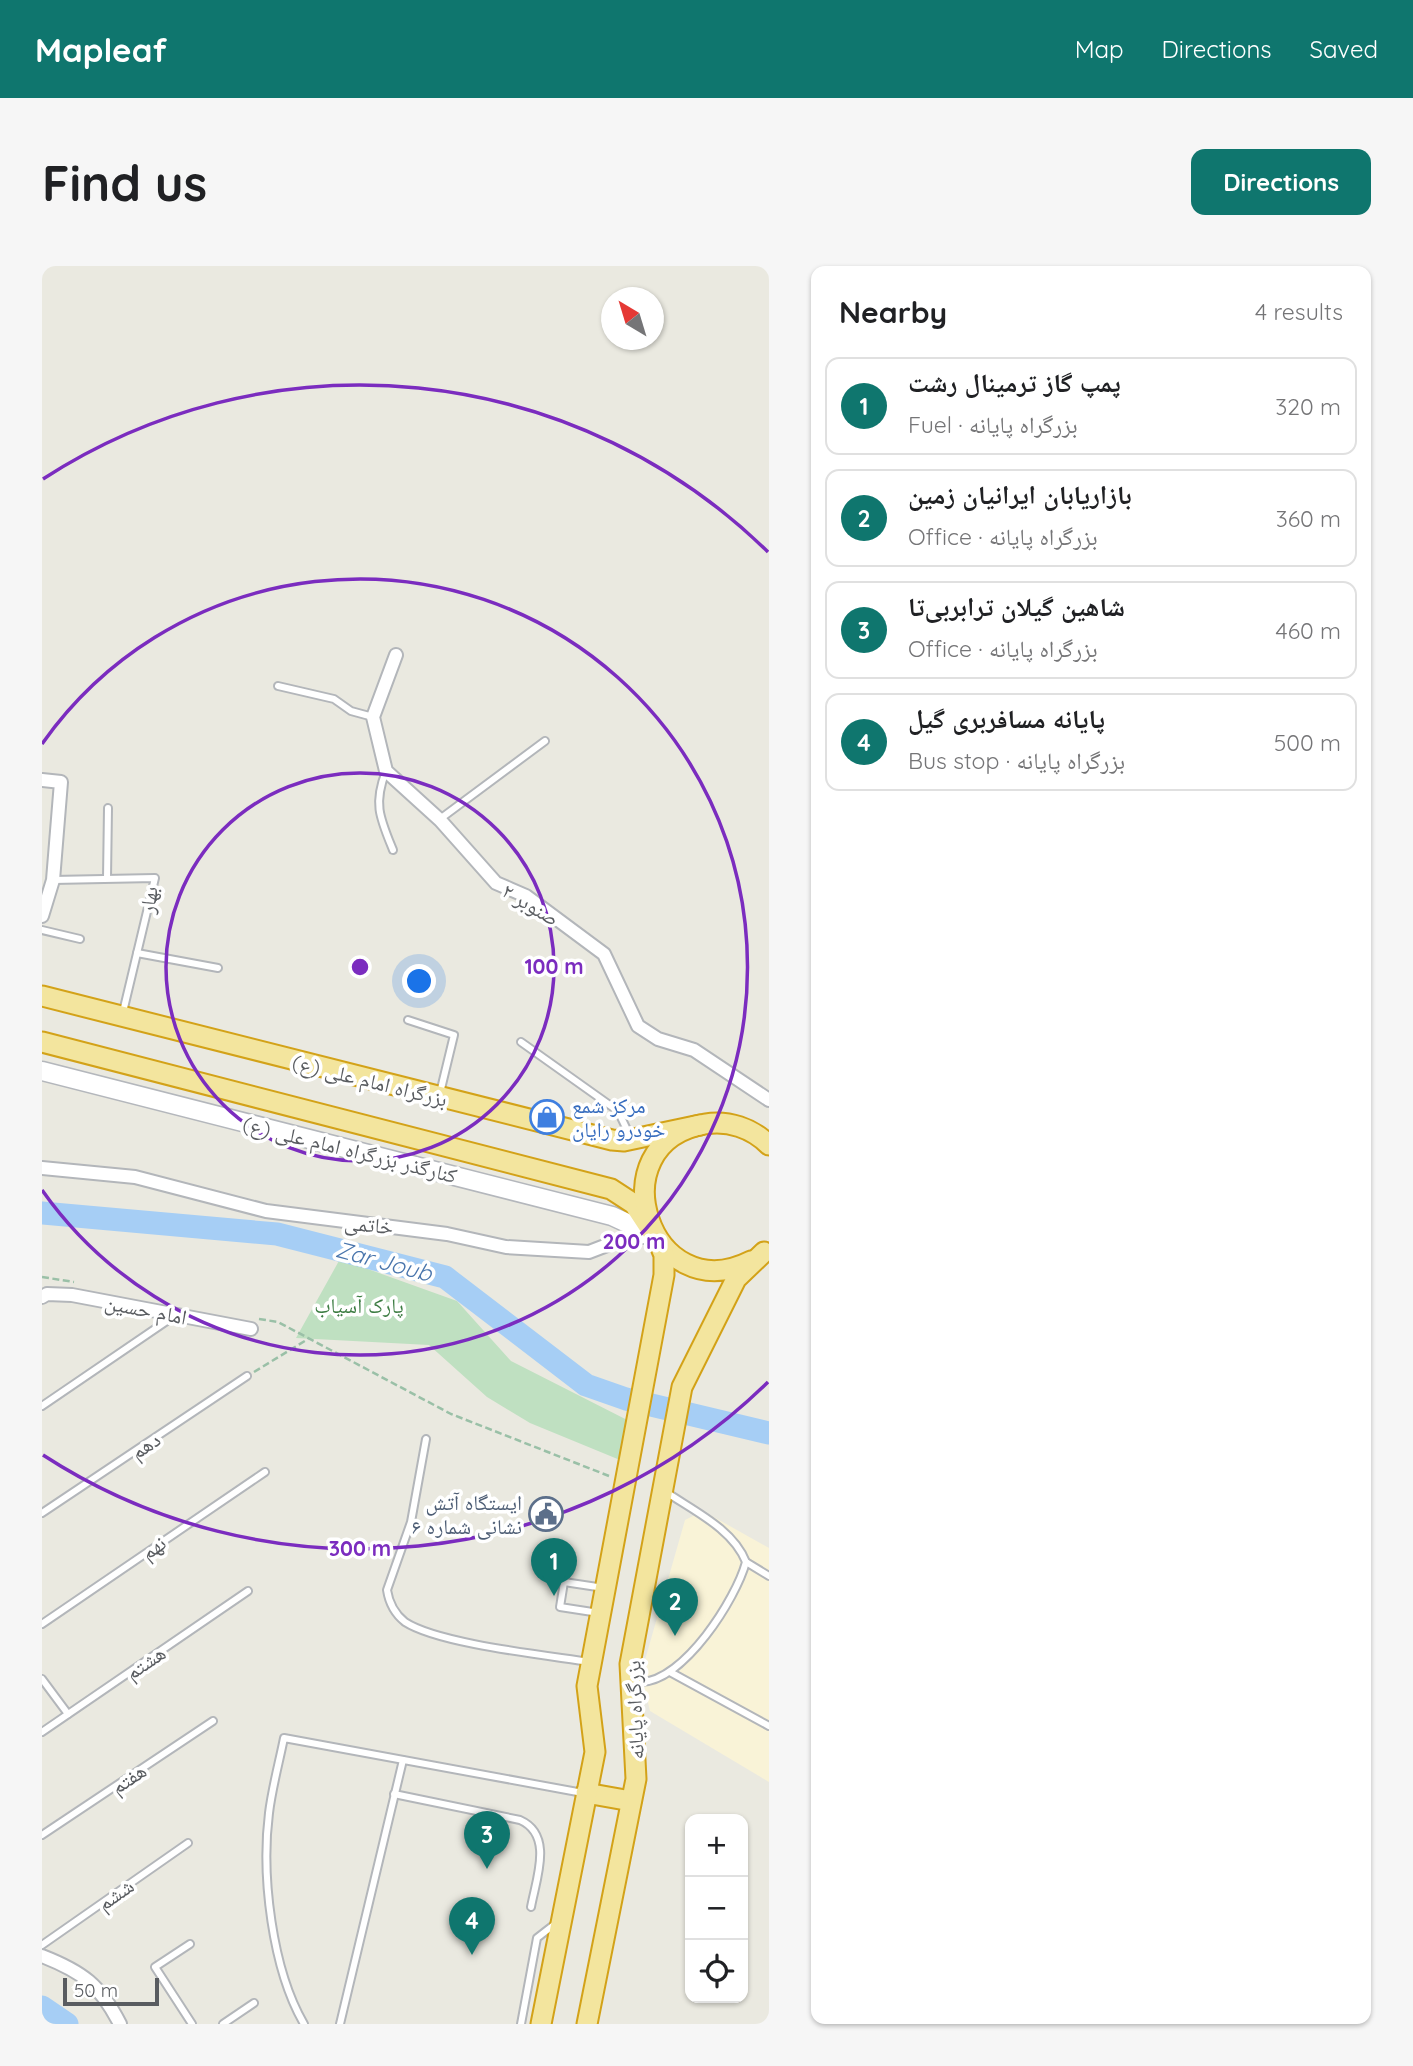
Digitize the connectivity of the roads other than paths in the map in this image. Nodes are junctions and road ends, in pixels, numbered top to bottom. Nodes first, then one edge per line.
1 (396, 655) dead end
2 (278, 686) dead end
3 (373, 717) junction
4 (545, 741) dead end
5 (386, 771) junction
6 (42, 780) edge
7 (108, 808) dead end
8 (440, 820) junction
9 (42, 826) edge
10 (57, 827) junction
11 (393, 850) dead end
12 (107, 878) junction
13 (53, 880) junction
14 (42, 916) edge
15 (42, 930) edge
16 (80, 939) dead end
17 (137, 953) junction
18 (218, 968) dead end
19 (42, 996) edge
20 (122, 1017) junction
21 (408, 1020) dead end
22 (42, 1042) edge
23 (521, 1042) dead end
24 (42, 1072) edge
25 (438, 1098) junction
26 (769, 1100) edge
27 (700, 1125) junction
28 (631, 1139) junction
29 (769, 1145) edge
30 (42, 1168) edge
31 (656, 1237) junction
32 (767, 1249) edge
33 (42, 1297) edge
34 (176, 1315) junction
35 (252, 1323) road end
36 (247, 1376) road end
37 (42, 1406) edge
38 (426, 1439) dead end
39 (265, 1472) dead end
40 (663, 1490) junction
41 (42, 1513) edge
42 (746, 1562) junction
43 (769, 1576) edge
44 (606, 1588) junction
45 (248, 1591) dead end
46 (601, 1614) junction
47 (42, 1625) edge
48 (592, 1663) junction
49 (670, 1672) junction
50 (630, 1674) junction
51 (42, 1679) edge
52 (68, 1714) junction
53 (213, 1721) dead end
54 (769, 1726) edge
55 (42, 1732) edge
56 (402, 1760) junction
57 (588, 1785) junction
58 (394, 1794) junction
59 (631, 1801) junction
60 (42, 1835) edge
61 (188, 1843) dead end
62 (531, 1907) dead end
63 (562, 1918) junction
64 (190, 1944) dead end
65 (42, 1945) edge
66 (42, 1956) edge
67 (254, 2003) dead end
68 (120, 2024) edge
69 (192, 2024) edge
70 (223, 2024) edge
71 (304, 2024) edge
72 (340, 2024) edge
73 (522, 2024) edge
74 (541, 2024) edge
75 (587, 2024) edge

1 - 3 street
2 - 3 lane
3 - 5 street
4 - 8 lane
5 - 8 street, صنوبر ۲
5 - 11 lane
6 - 10 street
7 - 12 lane
8 - 26 street, صنوبر ۲
9 - 10 street
10 - 13 street
12 - 13 lane, بهار
12 - 17 lane, بهار
13 - 14 street
15 - 16 lane
17 - 18 lane
17 - 20 lane, بهار
19 - 20 highway, بزرگراه امام علی (ع)
20 - 25 highway, بزرگراه امام علی (ع)
21 - 25 lane
22 - 31 highway
23 - 28 lane
24 - 31 main road, کنارگذر بزرگراه امام علی (ع)
25 - 28 highway, بزرگراه امام علی (ع)
27 - 28 highway, بزرگراه امام علی (ع)
27 - 29 highway, بزرگراه امام علی (ع)
27 - 31 highway
30 - 31 street, خاتمی
31 - 32 highway
31 - 44 highway
32 - 40 highway, بزرگراه پایانه
33 - 34 street, امام حسین
34 - 35 street, امام حسین
34 - 37 lane
36 - 41 lane, دهم
38 - 48 lane
39 - 47 lane, نهم
40 - 42 lane
40 - 50 highway, بزرگراه پایانه
42 - 43 lane
42 - 49 lane
44 - 46 highway
44 - 46 lane
45 - 52 lane, هشتم
46 - 48 highway
48 - 57 highway
49 - 50 lane
49 - 54 lane
50 - 59 highway, بزرگراه پایانه
51 - 52 lane
52 - 55 lane, هشتم
53 - 60 lane, هفتم
56 - 57 lane
56 - 58 lane
56 - 71 lane
57 - 59 highway
57 - 63 highway
58 - 62 lane
58 - 72 lane
59 - 75 highway, بزرگراه پایانه
61 - 65 lane, ششم
63 - 73 lane
63 - 74 highway
64 - 69 lane
66 - 68 street
67 - 70 lane

